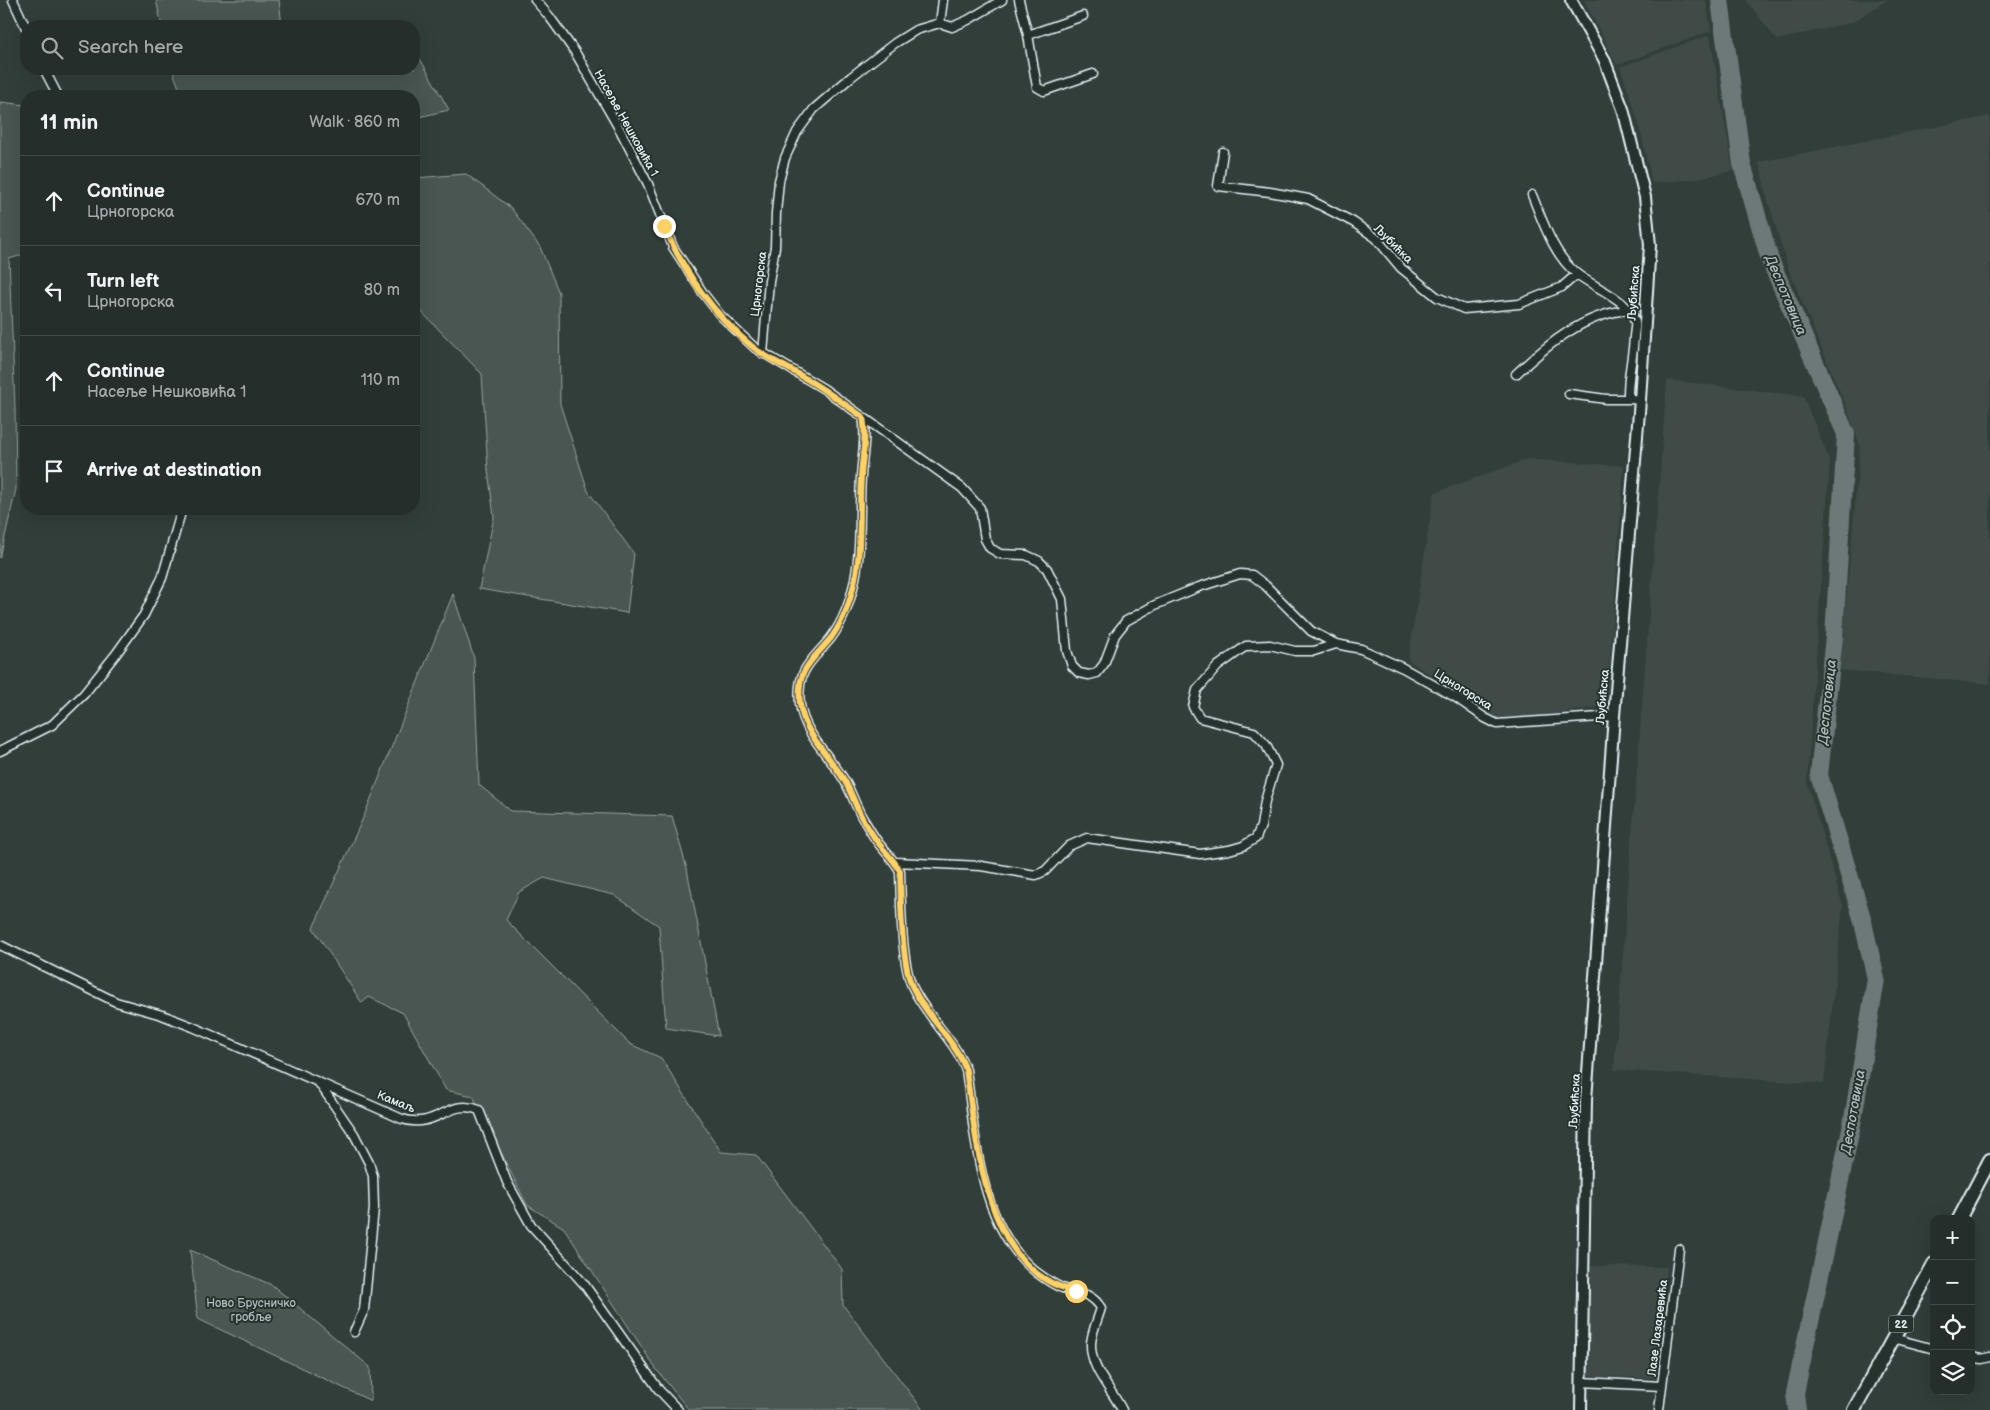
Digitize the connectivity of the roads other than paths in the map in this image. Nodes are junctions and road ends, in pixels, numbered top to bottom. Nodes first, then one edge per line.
1 (14, 0) edge
2 (535, 0) edge
3 (943, 0) edge
4 (1002, 0) edge
5 (1019, 0) edge
6 (1571, 0) edge
7 (1083, 16) dead end
8 (23, 20) edge
9 (940, 23) junction
10 (1028, 35) junction
11 (1093, 74) dead end
12 (47, 75) edge
13 (55, 90) edge
14 (1222, 152) dead end
15 (1532, 195) dead end
16 (1576, 274) junction
17 (1629, 310) junction
18 (763, 354) junction
19 (1516, 374) dead end
20 (1569, 394) dead end
21 (1635, 399) junction
22 (863, 417) junction
23 (180, 515) edge
24 (1336, 644) junction
25 (1614, 716) junction
26 (0, 751) edge
27 (896, 862) junction
28 (0, 945) edge
29 (319, 1083) junction
30 (1990, 1160) edge
31 (1961, 1215) edge
32 (1679, 1250) dead end
33 (1930, 1271) edge
34 (354, 1332) dead end
35 (1893, 1338) junction
36 (1930, 1348) edge
37 (1990, 1357) edge
38 (1975, 1358) edge
39 (1581, 1382) junction
40 (1662, 1386) junction
41 (678, 1410) edge
42 (1122, 1410) edge
43 (1580, 1410) edge
44 (1659, 1410) edge
45 (1854, 1410) edge

1 - 8 street
2 - 18 street, Насеље Нешковића 1
3 - 9 street
4 - 9 street, Црногорска
5 - 10 street
6 - 21 street, Љубићска
7 - 10 street
9 - 18 street, Црногорска
10 - 11 street
12 - 13 street
14 - 16 street, Љубићка
15 - 16 street
16 - 17 street
17 - 19 street
17 - 21 street
18 - 22 street
20 - 21 street
21 - 25 street, Љубићска
22 - 24 street
22 - 27 street
23 - 26 street
24 - 25 street, Црногорска
24 - 27 street
25 - 39 street, Љубићска
27 - 42 street
28 - 29 street, Камаљ
29 - 34 street
29 - 41 street, Камаљ
30 - 31 main road
32 - 40 street, Лазе Лазаревића
33 - 35 main road, 22
35 - 36 street
35 - 45 main road, 22
37 - 38 street
39 - 40 street
39 - 43 street, Љубићска
40 - 44 street, Лазе Лазаревића

